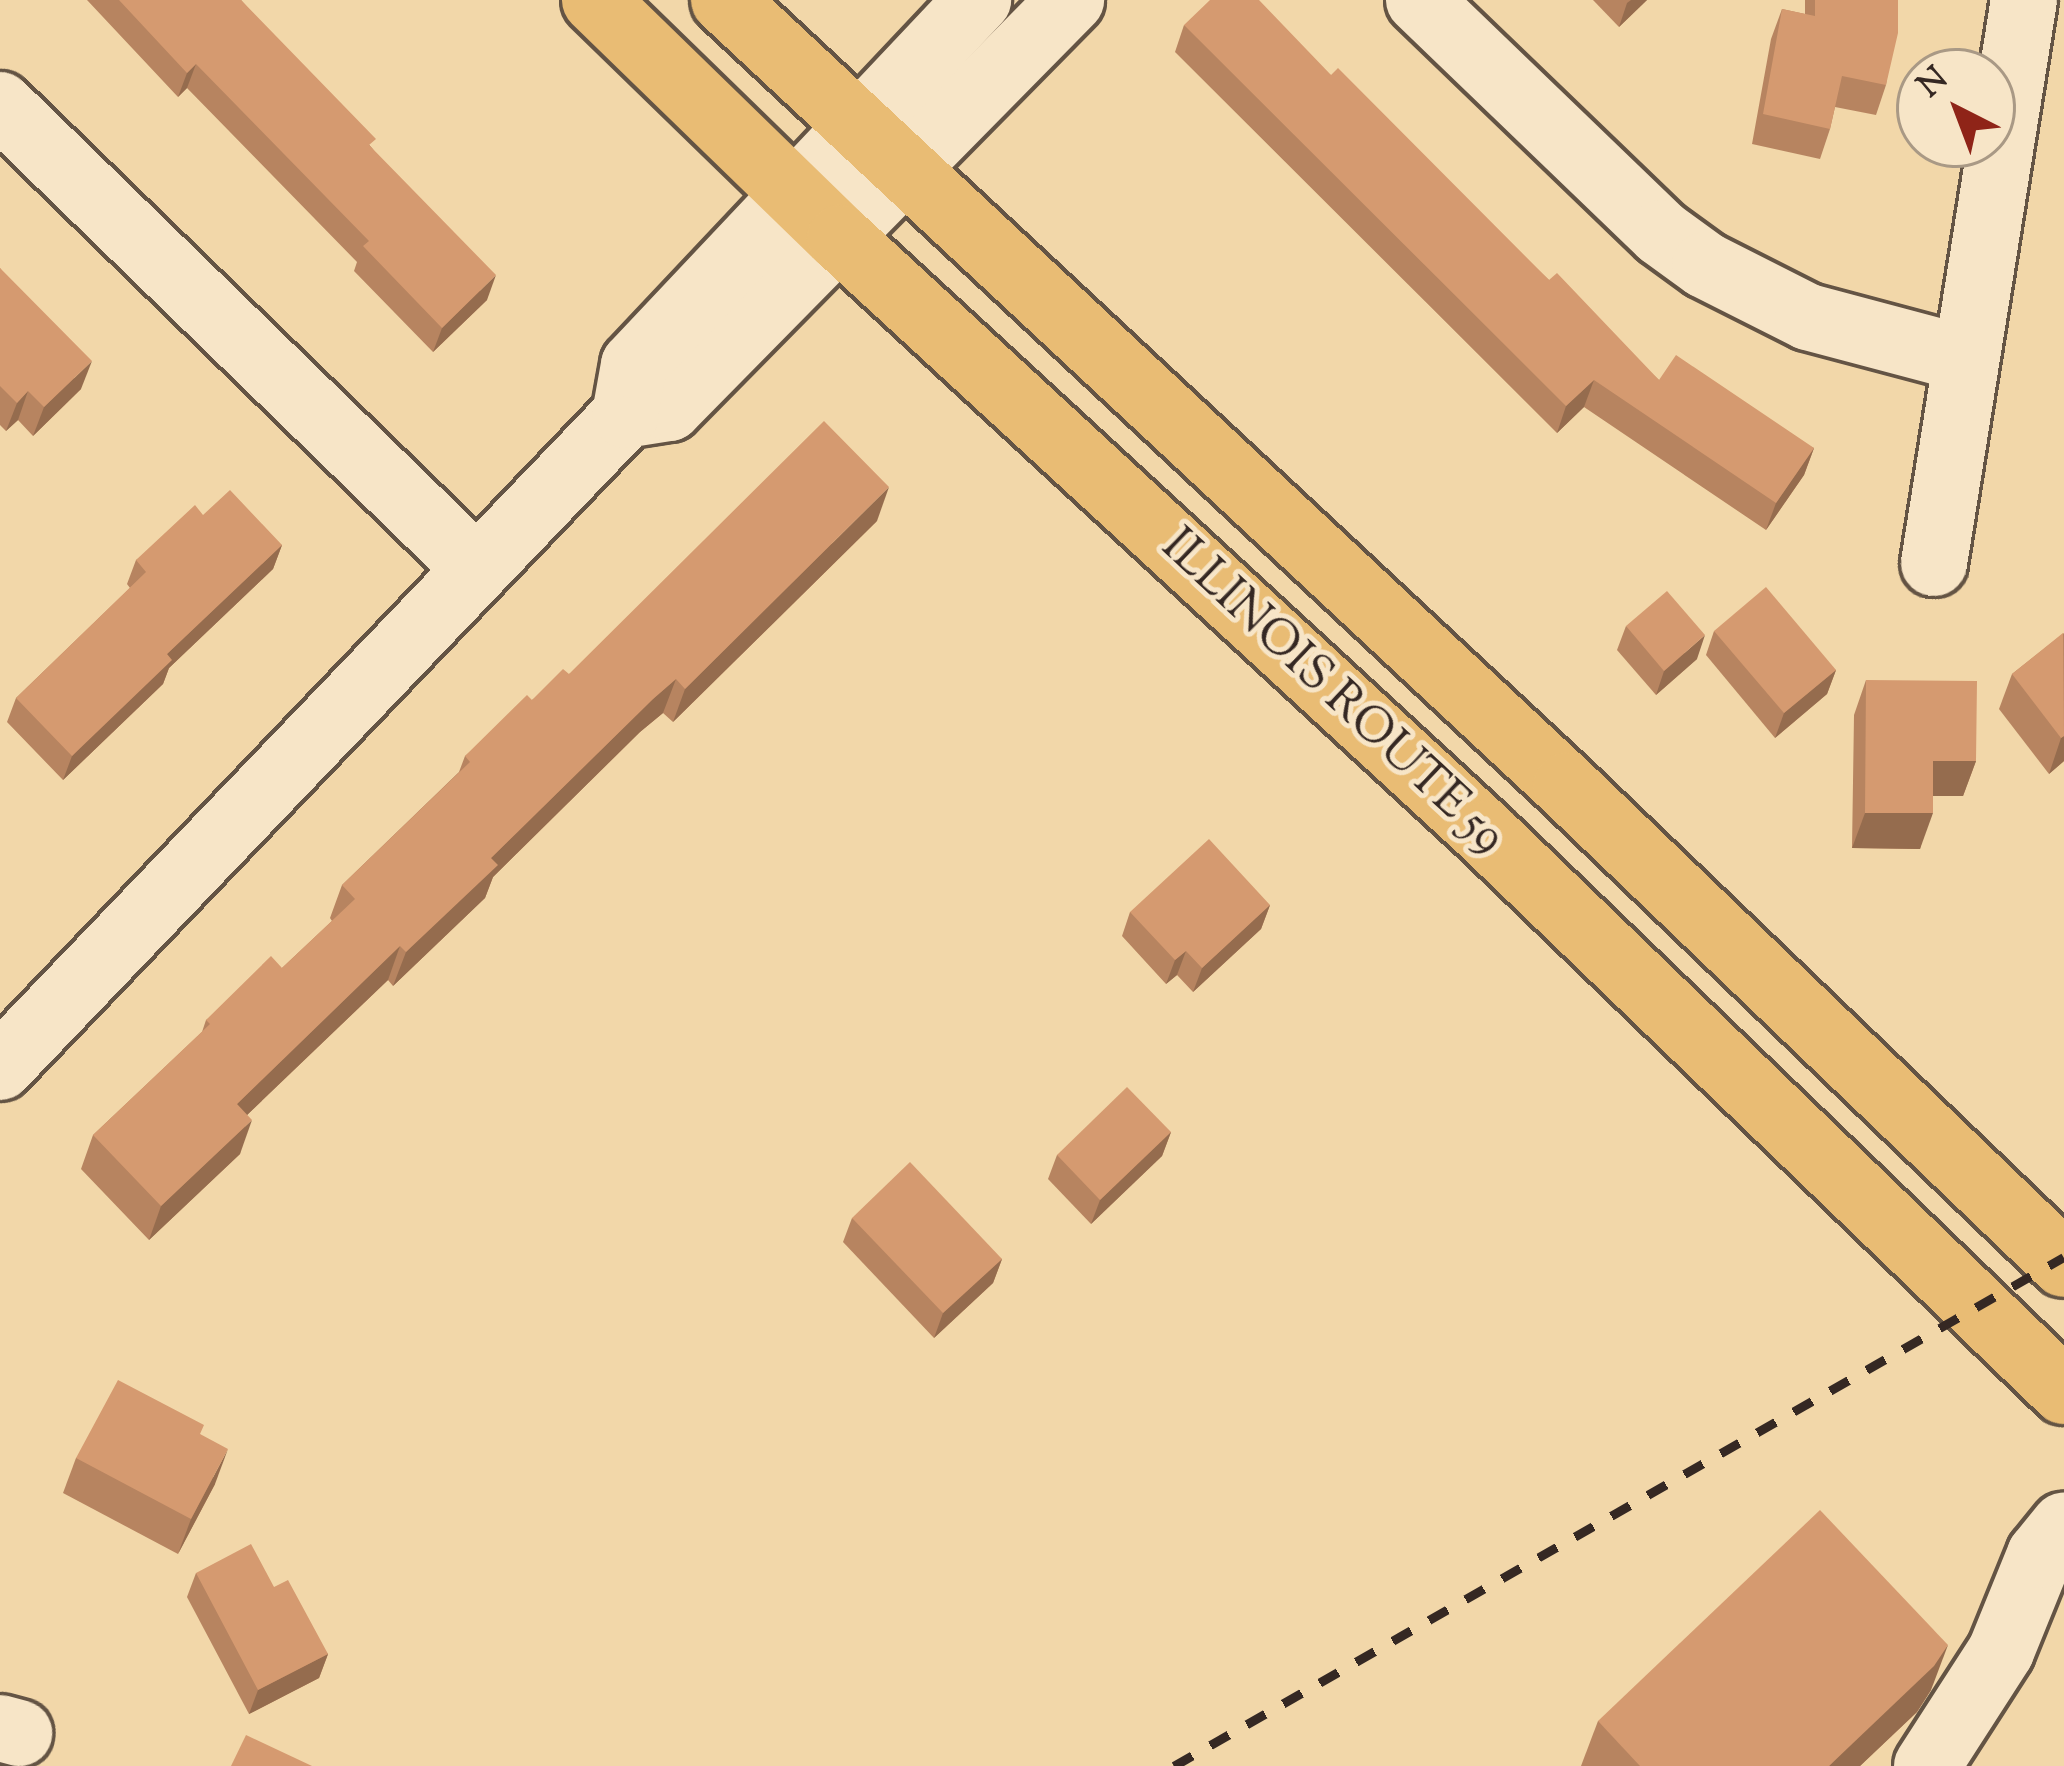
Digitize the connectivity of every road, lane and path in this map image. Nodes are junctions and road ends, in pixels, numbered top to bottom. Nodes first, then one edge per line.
1 (595, 0) edge
2 (724, 0) edge
3 (979, 0) edge
4 (1071, 0) edge
5 (1419, 0) edge
6 (2024, 0) edge
7 (0, 105) edge
8 (855, 127) junction
9 (905, 174) junction
10 (818, 216) junction
11 (1966, 359) junction
12 (1934, 562) dead end
13 (477, 568) junction
14 (0, 1067) edge
15 (2064, 1264) edge
16 (2064, 1391) edge
17 (2064, 1525) edge
18 (1927, 1766) edge

1 - 10 main road, ILLINOIS ROUTE 59
2 - 8 main road, ILLINOIS ROUTE 59
3 - 8 street
4 - 9 street
5 - 11 street
6 - 11 street
7 - 13 street
8 - 9 main road, ILLINOIS ROUTE 59
8 - 10 street
9 - 10 street
9 - 15 main road, ILLINOIS ROUTE 59
10 - 13 street
10 - 16 main road, ILLINOIS ROUTE 59
11 - 12 street
13 - 14 street
17 - 18 street

